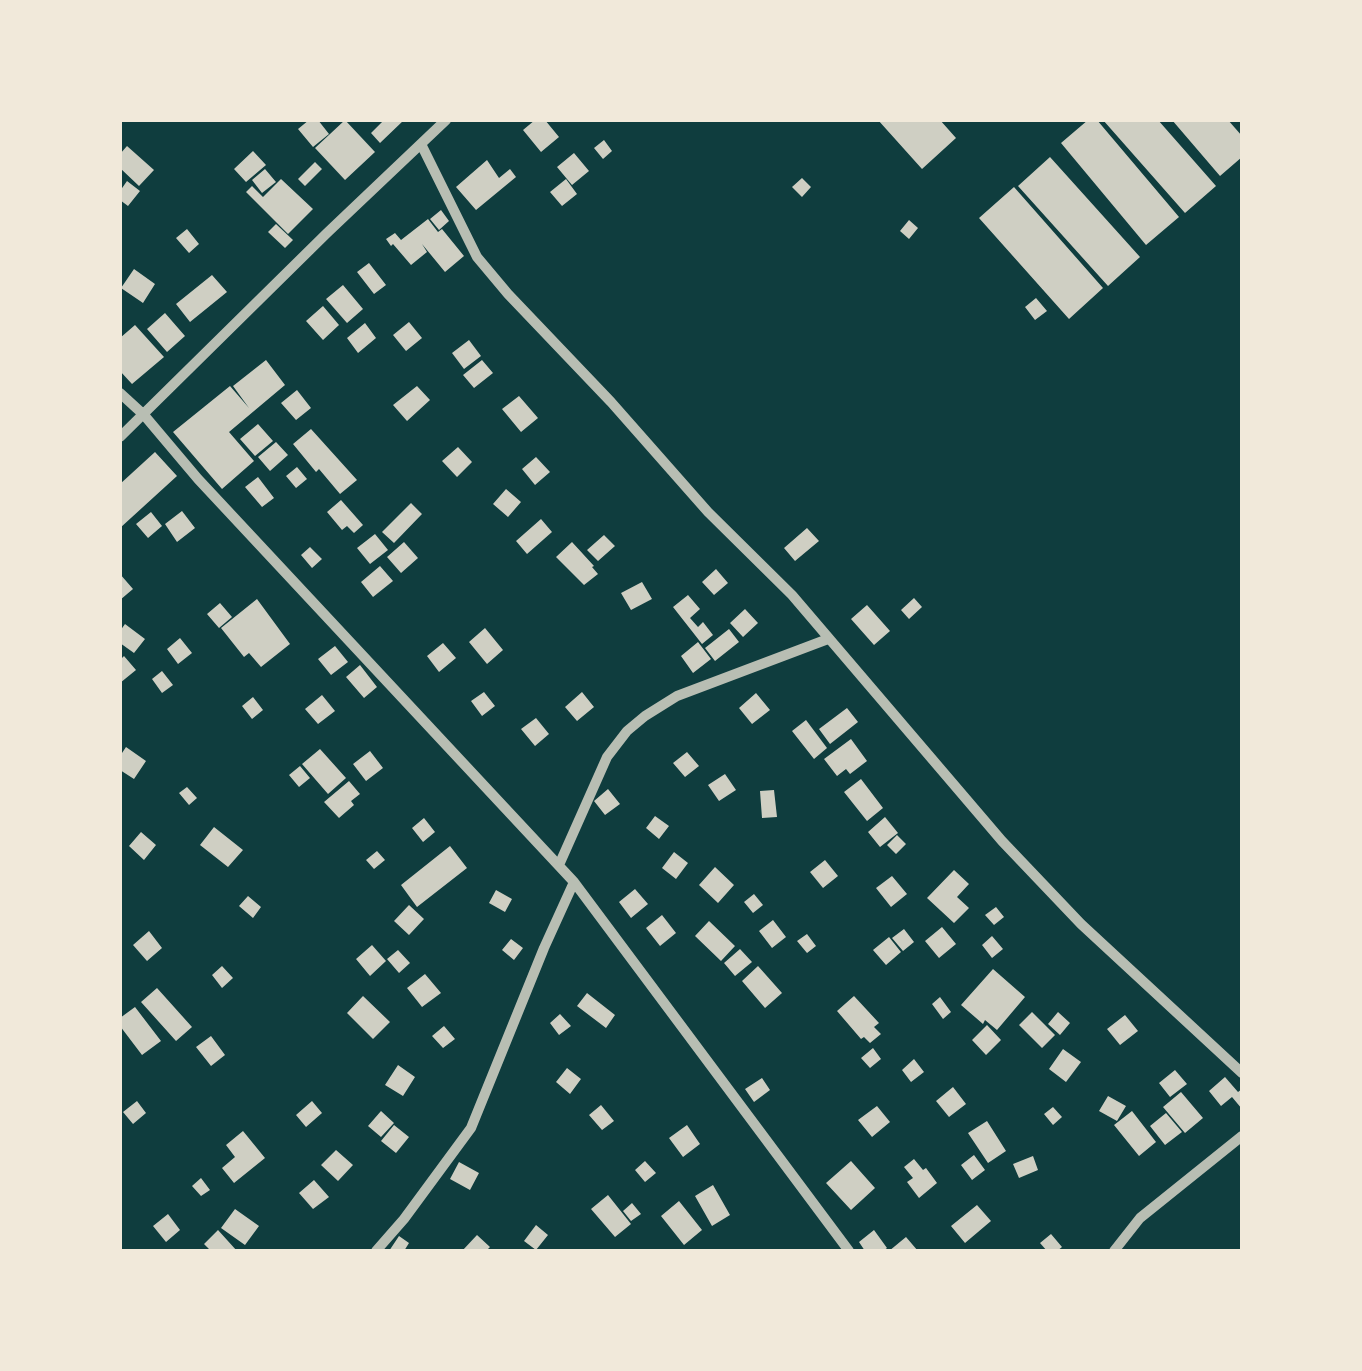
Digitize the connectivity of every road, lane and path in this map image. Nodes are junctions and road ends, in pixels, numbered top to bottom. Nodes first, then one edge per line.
1 (446, 120) edge
2 (421, 144) junction
3 (120, 392) edge
4 (144, 414) junction
5 (120, 437) edge
6 (828, 638) junction
7 (559, 865) junction
8 (574, 882) junction
9 (1242, 1073) edge
10 (1242, 1136) edge
11 (376, 1251) edge
12 (849, 1251) edge
13 (1114, 1251) edge

1 - 2 street
2 - 4 street
2 - 6 street
3 - 4 street
4 - 5 street
4 - 7 street
6 - 7 street
6 - 9 street
7 - 8 street
8 - 11 street
8 - 12 street
10 - 13 street

